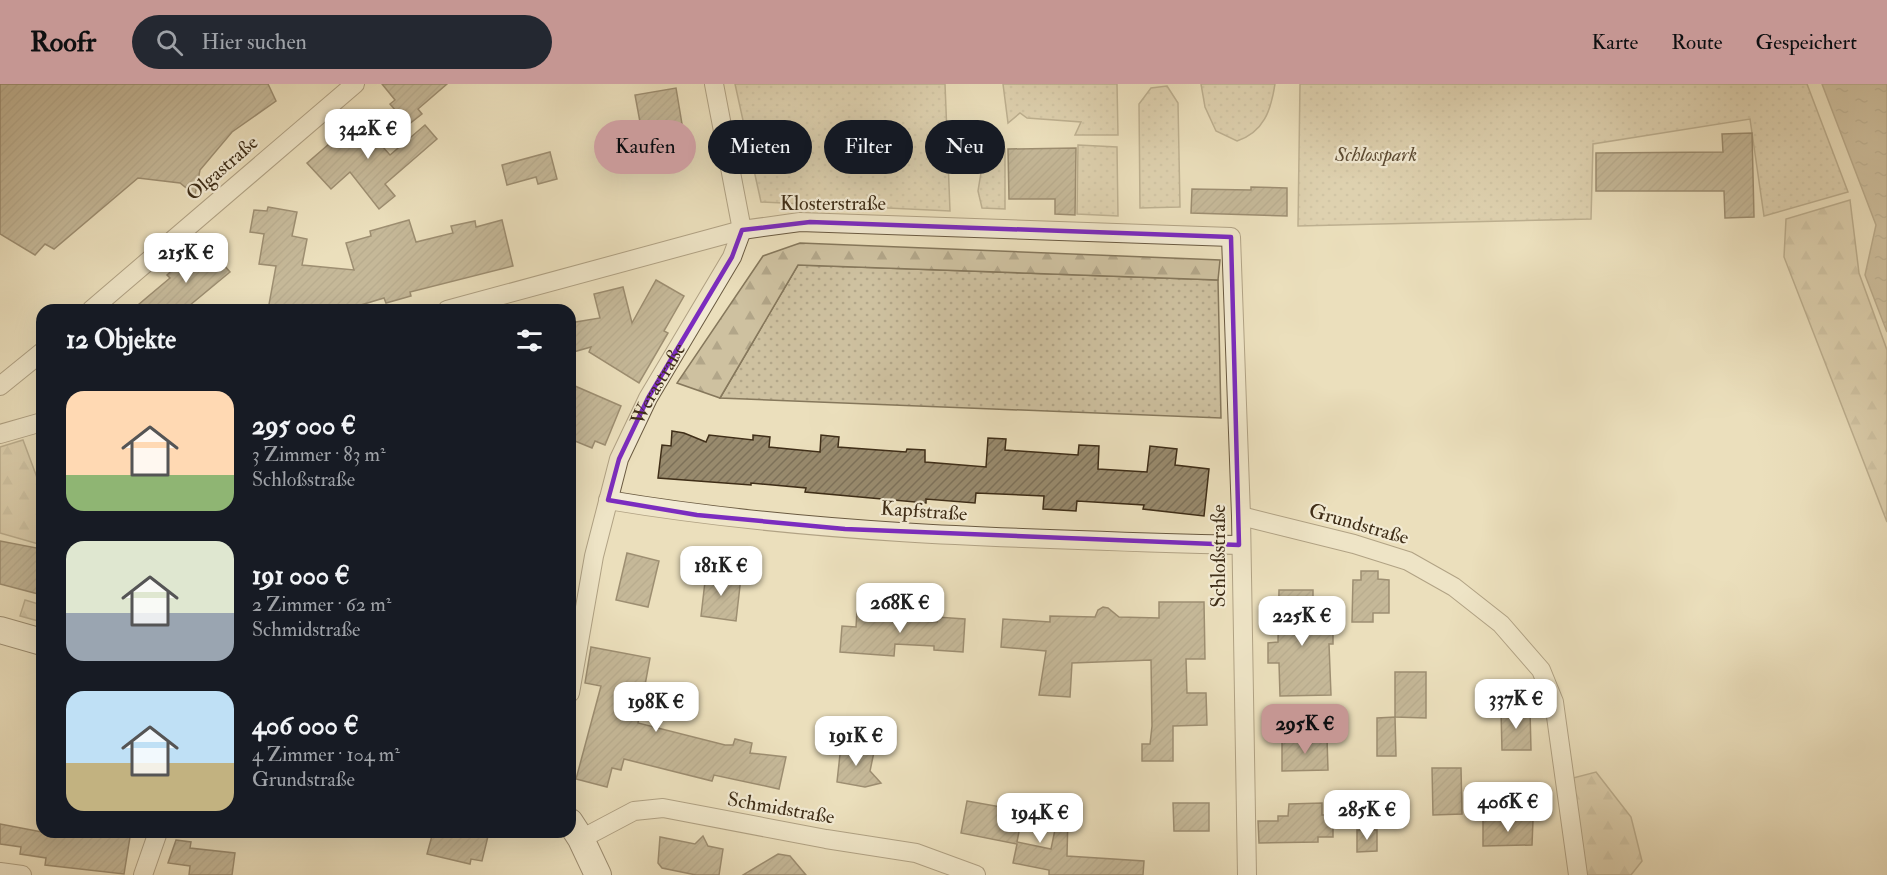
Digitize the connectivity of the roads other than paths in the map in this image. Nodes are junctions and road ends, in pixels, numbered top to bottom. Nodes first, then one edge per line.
1 (355, 84) edge
2 (714, 84) edge
3 (742, 230) junction
4 (1231, 237) joint
5 (99, 304) edge
6 (469, 304) edge
7 (36, 357) edge
8 (0, 386) edge
9 (36, 424) edge
10 (0, 434) edge
11 (608, 500) junction
12 (1241, 516) junction
13 (1239, 545) junction
14 (0, 630) edge
15 (36, 640) edge
16 (576, 659) edge
17 (576, 831) edge
18 (156, 838) edge
19 (0, 872) edge
20 (22, 875) edge
21 (143, 875) edge
22 (598, 875) edge
23 (976, 875) edge
24 (1247, 875) edge
25 (1578, 875) edge

1 - 5 street, Olgastraße
2 - 3 street
3 - 4 street, Klosterstraße
3 - 6 street, Klosterstraße
3 - 11 street, Werastraße
4 - 12 street, Schloßstraße
7 - 8 street
9 - 10 street
11 - 13 street, Kapfstraße
11 - 16 street, Werastraße
12 - 13 street, Schloßstraße
12 - 25 street, Grundstraße
13 - 24 street, Schloßstraße
14 - 15 main road
17 - 22 main road
17 - 23 street, Schmidstraße
18 - 21 street
19 - 20 street

